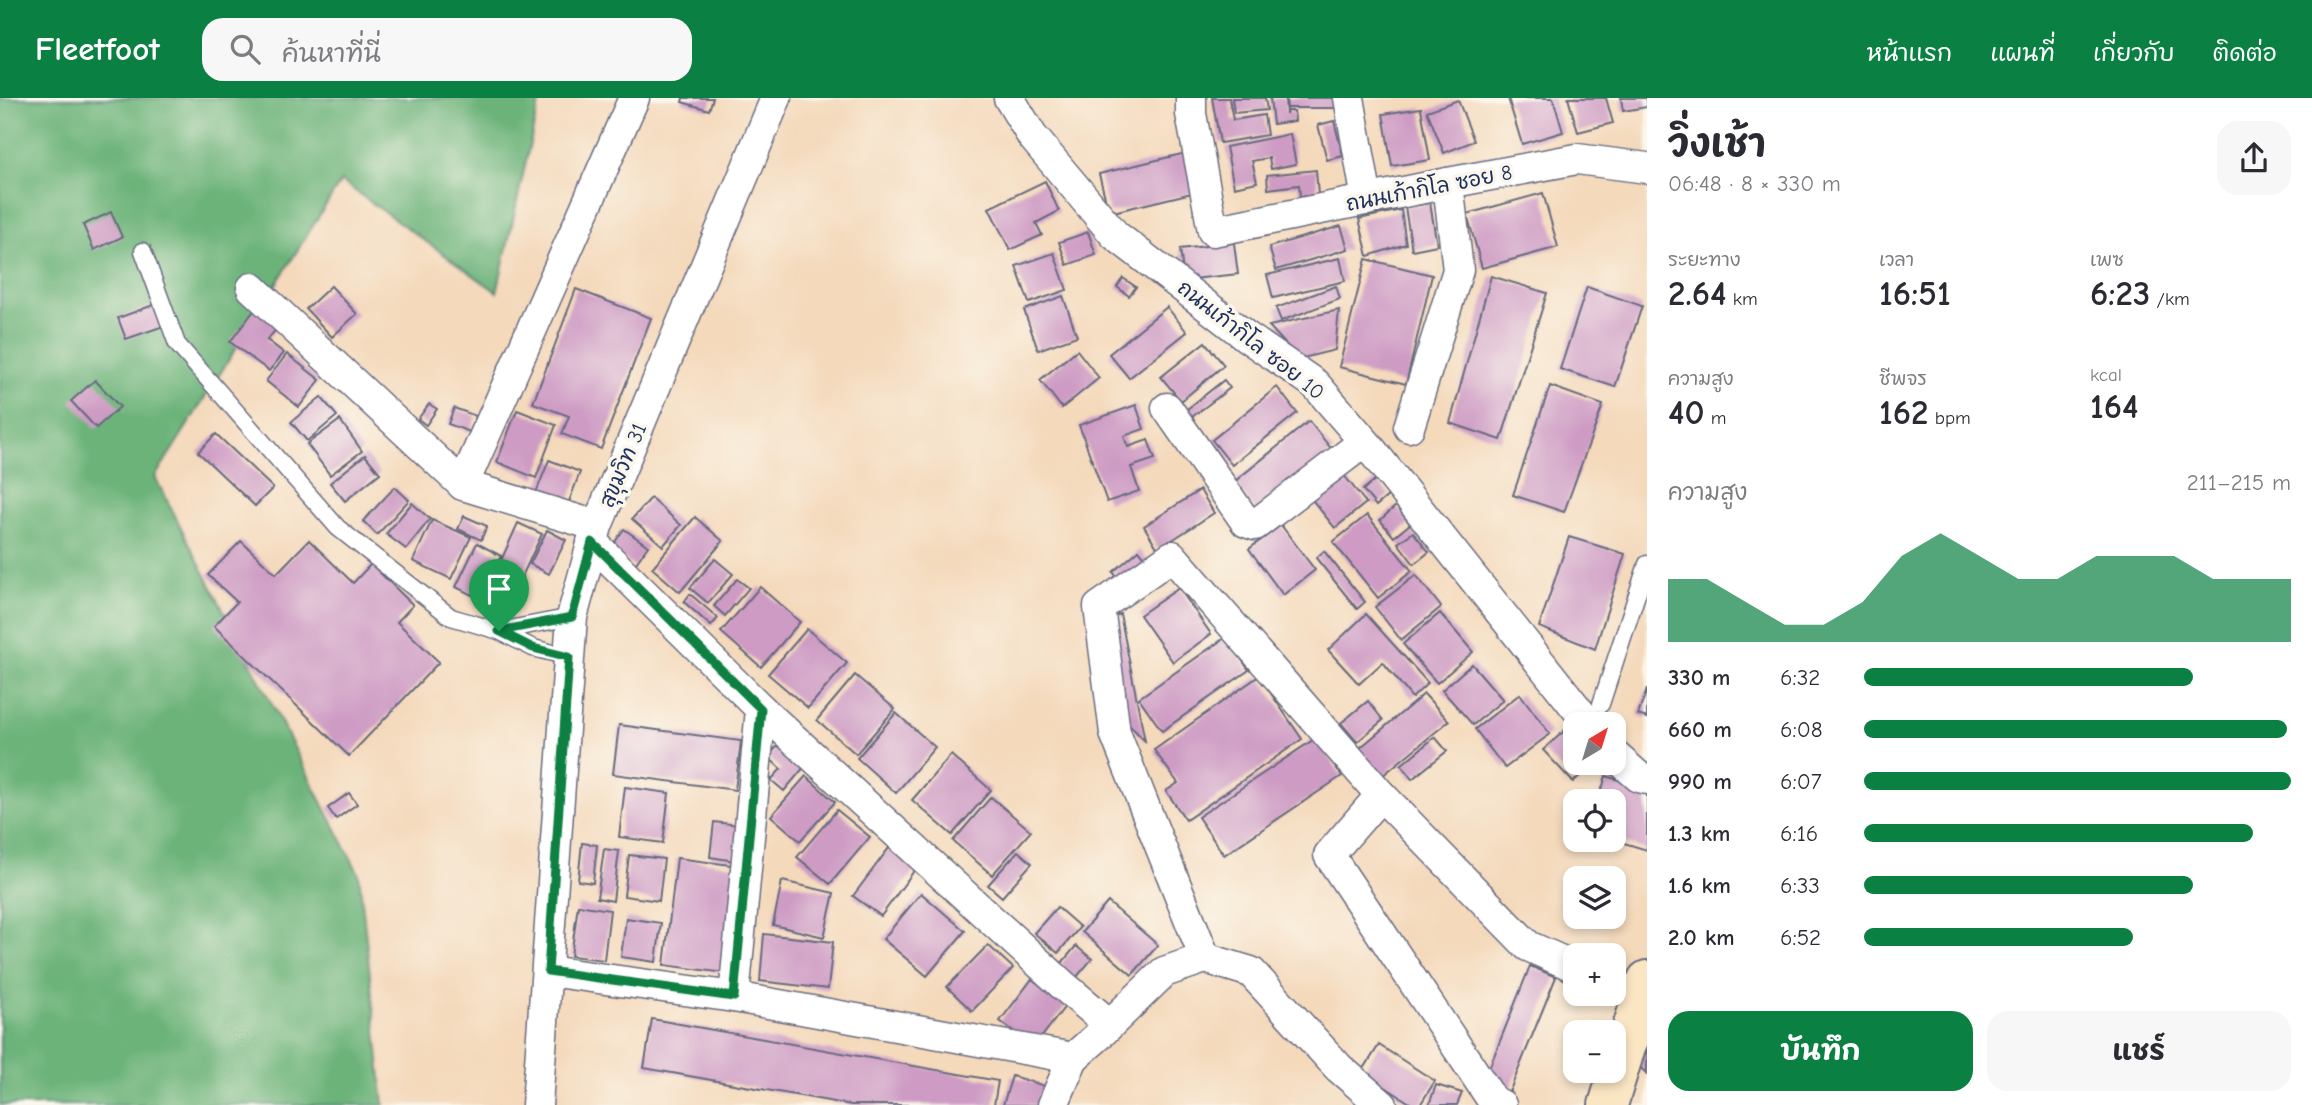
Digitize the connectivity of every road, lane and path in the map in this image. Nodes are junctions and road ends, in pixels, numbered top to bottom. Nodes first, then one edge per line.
1 (634, 98) edge
2 (776, 98) edge
3 (1009, 98) edge
4 (1191, 98) edge
5 (1349, 98) edge
6 (1647, 168) edge
7 (1448, 183) junction
8 (1367, 200) junction
9 (143, 251) dead end
10 (251, 288) dead end
11 (1167, 408) dead end
12 (1409, 427) dead end
13 (1364, 442) junction
14 (463, 485) junction
15 (594, 534) junction
16 (1647, 564) edge
17 (572, 617) junction
18 (499, 631) junction
19 (569, 657) junction
20 (761, 709) junction
21 (1593, 712) edge
22 (1596, 712) edge
23 (1626, 766) edge
24 (1647, 779) edge
25 (1381, 795) junction
26 (1205, 958) junction
27 (1563, 962) edge
28 (548, 971) junction
29 (1634, 987) edge
30 (734, 997) junction
31 (1109, 1024) junction
32 (1073, 1058) junction
33 (537, 1105) edge
34 (1053, 1105) edge
35 (1382, 1105) edge
36 (1501, 1105) edge
37 (1608, 1105) edge

1 - 14 street
2 - 15 street, สุขุมวิท 31
3 - 13 street, ถนนเก้ากิโล ซอย 10
4 - 8 street, ถนนเก้ากิโล ซอย 8
5 - 8 street
6 - 7 street, ถนนเก้ากิโล ซอย 8
7 - 8 street, ถนนเก้ากิโล ซอย 8
7 - 12 street
9 - 18 lane
10 - 14 street
11 - 13 street
13 - 21 street, ถนนเก้ากิโล ซอย 10
14 - 15 street
15 - 17 street, สุขุมวิท 31
15 - 20 street
16 - 22 lane
17 - 18 lane
17 - 19 street, สุขุมวิท 31
18 - 19 lane
19 - 28 street, สุขุมวิท 31
20 - 30 street
20 - 31 street
23 - 24 street
25 - 26 street
25 - 27 street
25 - 36 street
26 - 31 street
26 - 35 street
28 - 30 street
28 - 33 street, สุขุมวิท 31
29 - 37 main road
30 - 32 street
31 - 32 street
32 - 34 street

